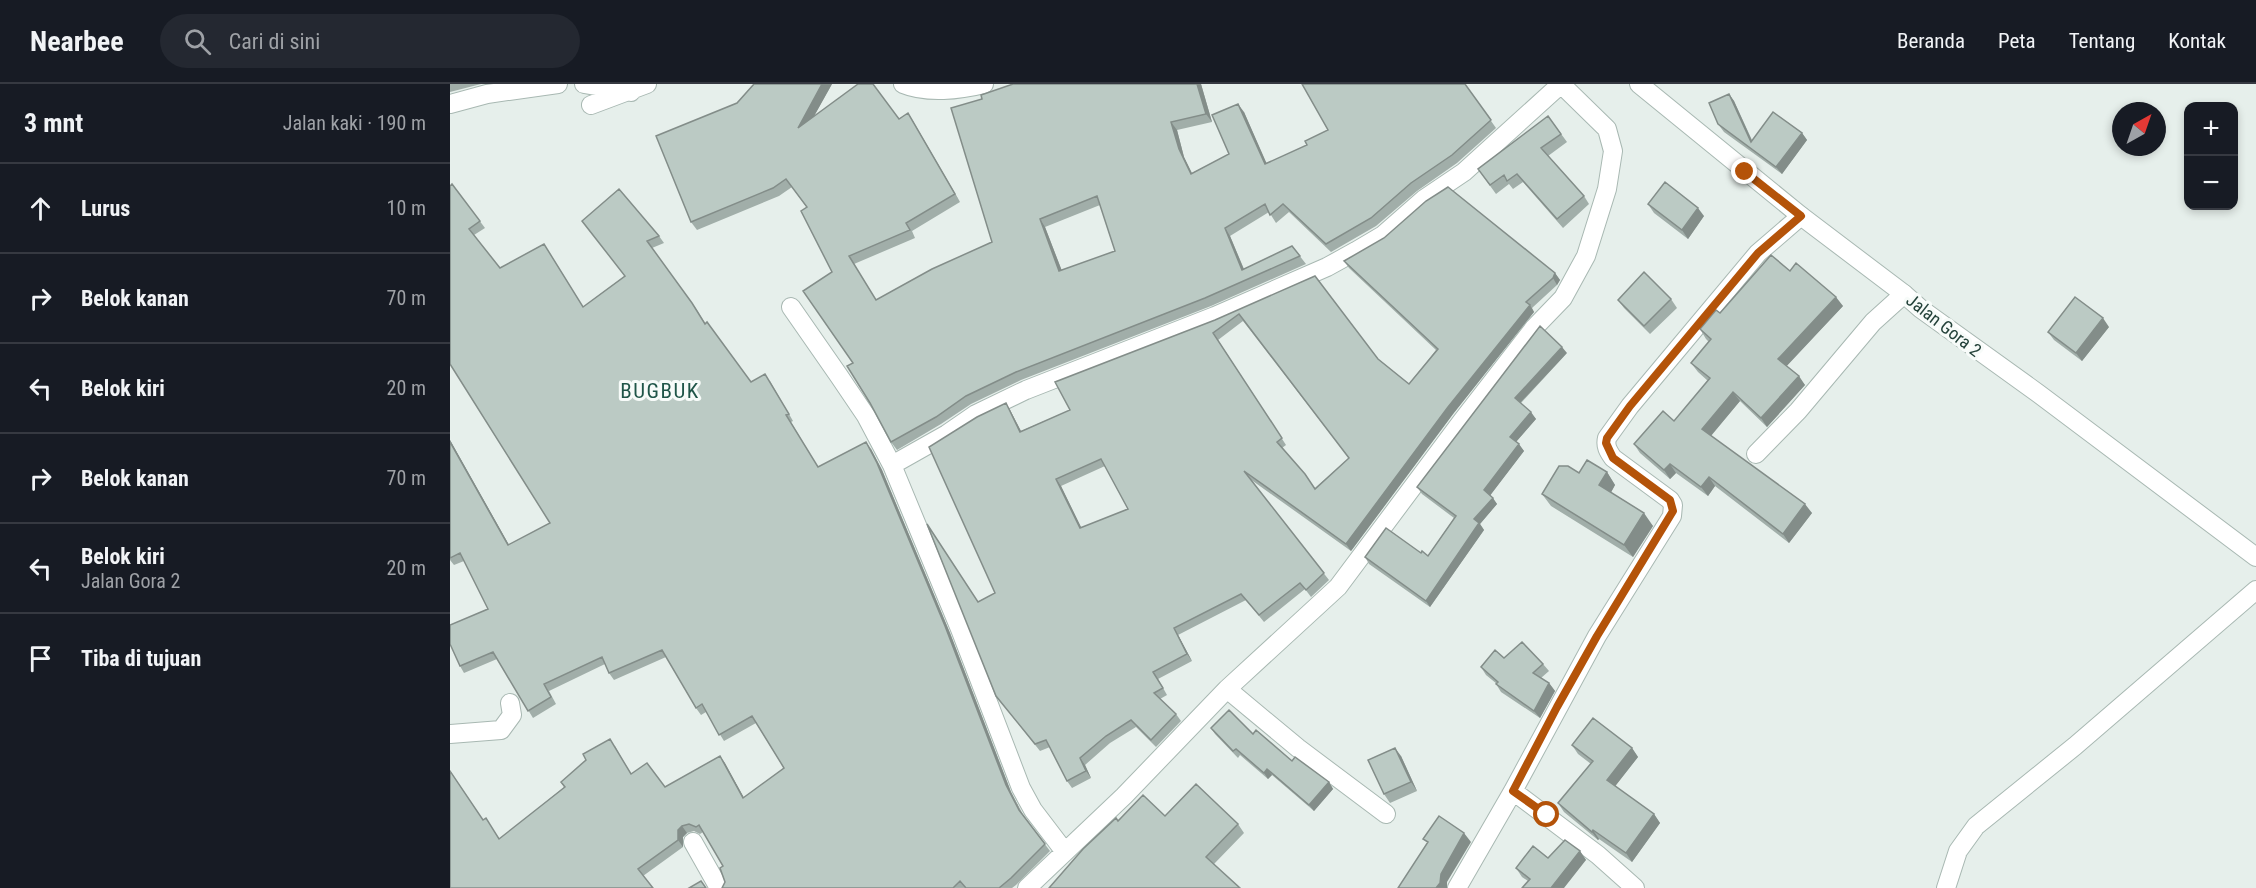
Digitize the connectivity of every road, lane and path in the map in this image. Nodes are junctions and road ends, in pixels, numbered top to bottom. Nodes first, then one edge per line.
1 (558, 84) edge
2 (584, 84) edge
3 (903, 84) edge
4 (984, 84) edge
5 (1561, 84) edge
6 (1639, 84) edge
7 (639, 88) edge
8 (450, 104) edge
9 (591, 105) dead end
10 (1801, 216) junction
11 (1904, 294) junction
12 (791, 308) dead end
13 (1756, 454) dead end
14 (892, 465) junction
15 (2256, 557) edge
16 (2256, 590) edge
17 (1227, 689) junction
18 (510, 703) dead end
19 (450, 734) edge
20 (1513, 791) junction
21 (1386, 814) dead end
22 (693, 842) dead end
23 (1065, 852) junction
24 (719, 888) edge
25 (1027, 888) edge
26 (1457, 888) edge
27 (1635, 888) edge
28 (1946, 888) edge

1 - 8 street
2 - 7 street
3 - 4 street
5 - 14 street
5 - 17 street
6 - 10 street, Jalan Gora 2
7 - 9 street
10 - 11 street, Jalan Gora 2
10 - 20 street
11 - 13 street
11 - 15 street, Jalan Gora 2
12 - 14 street
14 - 23 street
16 - 28 street
17 - 21 street
17 - 23 street
18 - 19 street
20 - 26 street
20 - 27 street
22 - 24 street
23 - 25 street

